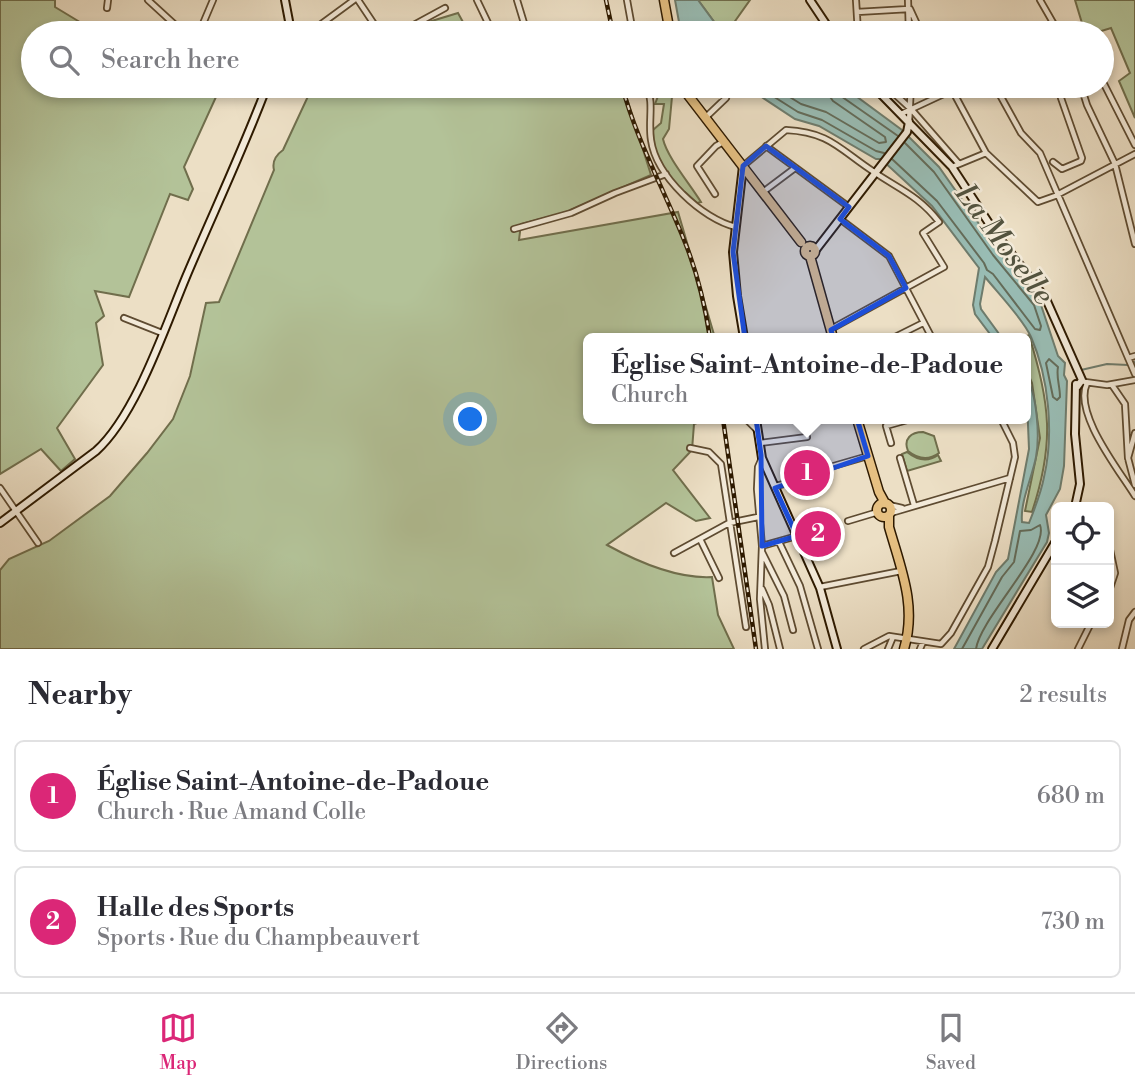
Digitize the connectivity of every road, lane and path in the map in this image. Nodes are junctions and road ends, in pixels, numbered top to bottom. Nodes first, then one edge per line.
1 (108, 0) edge
2 (212, 0) edge
3 (285, 0) edge
4 (356, 0) edge
5 (477, 0) edge
6 (517, 0) edge
7 (627, 0) edge
8 (664, 0) edge
9 (810, 0) edge
10 (856, 0) edge
11 (908, 0) edge
12 (1040, 0) edge
13 (152, 2) edge
14 (107, 8) dead end
15 (445, 8) dead end
16 (909, 9) junction
17 (857, 12) junction
18 (172, 21) edge
19 (204, 21) edge
20 (289, 21) edge
21 (326, 21) edge
22 (372, 21) edge
23 (421, 21) edge
24 (487, 21) edge
25 (523, 21) edge
26 (631, 21) edge
27 (668, 21) edge
28 (824, 21) edge
29 (857, 21) edge
30 (912, 21) edge
31 (912, 21) edge
32 (1052, 21) edge
33 (260, 98) edge
34 (651, 98) edge
35 (690, 98) edge
36 (726, 98) edge
37 (885, 98) edge
38 (899, 98) edge
39 (911, 98) edge
40 (934, 98) edge
41 (956, 98) edge
42 (1002, 98) edge
43 (1061, 98) edge
44 (1085, 98) edge
45 (1111, 98) edge
46 (911, 109) junction
47 (901, 114) junction
48 (705, 118) junction
49 (917, 119) junction
50 (909, 122) junction
51 (723, 142) junction
52 (1135, 145) edge
53 (766, 146) junction
54 (986, 152) junction
55 (1135, 154) edge
56 (1053, 162) dead end
57 (1115, 164) junction
58 (743, 166) junction
59 (955, 166) junction
60 (795, 168) junction
61 (876, 172) junction
62 (666, 174) junction
63 (763, 192) junction
64 (715, 194) dead end
65 (1057, 194) junction
66 (849, 207) junction
67 (840, 219) junction
68 (736, 227) junction
69 (514, 229) dead end
70 (1135, 244) edge
71 (809, 249) junction
72 (906, 288) junction
73 (124, 318) dead end
74 (924, 323) junction
75 (162, 333) junction
76 (743, 333) edge
77 (832, 333) edge
78 (834, 333) edge
79 (903, 333) edge
80 (929, 333) edge
81 (1135, 356) edge
82 (1128, 358) junction
83 (1135, 374) edge
84 (1083, 380) junction
85 (1135, 380) edge
86 (1112, 385) junction
87 (751, 424) edge
88 (757, 424) edge
89 (858, 424) edge
90 (893, 424) edge
91 (1004, 424) edge
92 (758, 431) junction
93 (1135, 433) edge
94 (807, 438) dead end
95 (891, 443) dead end
96 (759, 447) junction
97 (690, 448) dead end
98 (868, 456) junction
99 (762, 458) junction
100 (900, 458) dead end
101 (1128, 458) junction
102 (1010, 477) junction
103 (1135, 485) edge
104 (774, 486) junction
105 (0, 488) edge
106 (1134, 494) edge
107 (1076, 502) edge
108 (914, 505) junction
109 (16, 510) junction
110 (885, 510) junction
111 (758, 517) junction
112 (848, 521) dead end
113 (0, 523) edge
114 (729, 523) junction
115 (797, 536) junction
116 (700, 539) junction
117 (779, 542) junction
118 (38, 543) dead end
119 (762, 548) junction
120 (1051, 549) edge
121 (674, 553) dead end
122 (901, 571) junction
123 (719, 578) dead end
124 (820, 587) junction
125 (761, 588) junction
126 (1135, 612) edge
127 (746, 627) dead end
128 (1088, 628) edge
129 (793, 630) dead end
130 (893, 636) junction
131 (907, 639) junction
132 (875, 642) junction
133 (923, 642) junction
134 (935, 646) edge
135 (765, 649) edge
136 (780, 649) edge
137 (818, 649) edge
138 (837, 649) edge
139 (864, 649) edge
140 (873, 649) edge
141 (888, 649) edge
142 (904, 649) edge
143 (920, 649) edge
144 (992, 649) edge
145 (1078, 649) edge
146 (1122, 649) edge

1 - 14 street
2 - 19 street
3 - 20 street
4 - 21 street
4 - 22 street
5 - 24 street
6 - 25 street
7 - 26 street
8 - 27 main road
9 - 28 street
10 - 17 street
11 - 16 street
12 - 32 street
13 - 18 street
15 - 23 street
16 - 17 street
16 - 30 street
16 - 31 street
17 - 29 street
33 - 75 street
34 - 62 street
35 - 48 main road
36 - 48 street
37 - 47 street
38 - 46 street
39 - 46 street
40 - 46 street
41 - 54 street
42 - 65 street
43 - 56 street
44 - 57 street
45 - 52 street
46 - 47 street
46 - 49 street
46 - 50 street
47 - 50 street
48 - 51 main road
49 - 50 street
49 - 59 street
50 - 59 street
50 - 61 street
51 - 58 main road
51 - 64 street
53 - 58 street
53 - 60 street
53 - 61 street
54 - 59 street
54 - 65 street
55 - 57 street
57 - 65 street
57 - 70 street
58 - 63 main road
58 - 68 street
59 - 84 street
60 - 63 street
60 - 66 street
61 - 66 street
61 - 72 street
62 - 68 street
62 - 69 street
63 - 71 main road
65 - 82 street
66 - 67 street
67 - 71 street
67 - 72 street
68 - 76 street
71 - 77 main road
72 - 74 street
72 - 78 street
73 - 75 street
74 - 79 street
74 - 80 street
75 - 109 street
81 - 82 street
82 - 83 street
84 - 86 street
84 - 106 street
84 - 107 street
85 - 86 street
86 - 101 street
87 - 92 street
88 - 92 street
89 - 98 main road
90 - 95 street
91 - 102 street
92 - 96 street
93 - 101 street
94 - 96 street
96 - 99 street
97 - 114 street
98 - 104 street
98 - 110 main road
99 - 104 street
99 - 111 street
100 - 108 street
101 - 103 street
102 - 108 street
102 - 134 street
104 - 115 street
105 - 109 street
108 - 110 street
109 - 113 street
109 - 118 street
110 - 112 street
110 - 122 main road
111 - 114 street
111 - 119 street
114 - 116 street
114 - 127 street
115 - 117 street
115 - 124 street
116 - 121 street
116 - 123 street
117 - 119 street
117 - 137 street
119 - 125 street
119 - 129 street
120 - 144 street
122 - 124 street
122 - 131 main road
124 - 138 street
125 - 135 street
125 - 136 street
126 - 146 street
128 - 145 street
130 - 131 street
130 - 132 street
130 - 141 street
131 - 133 street
131 - 142 main road
132 - 139 street
132 - 140 street
133 - 134 street
133 - 143 street

